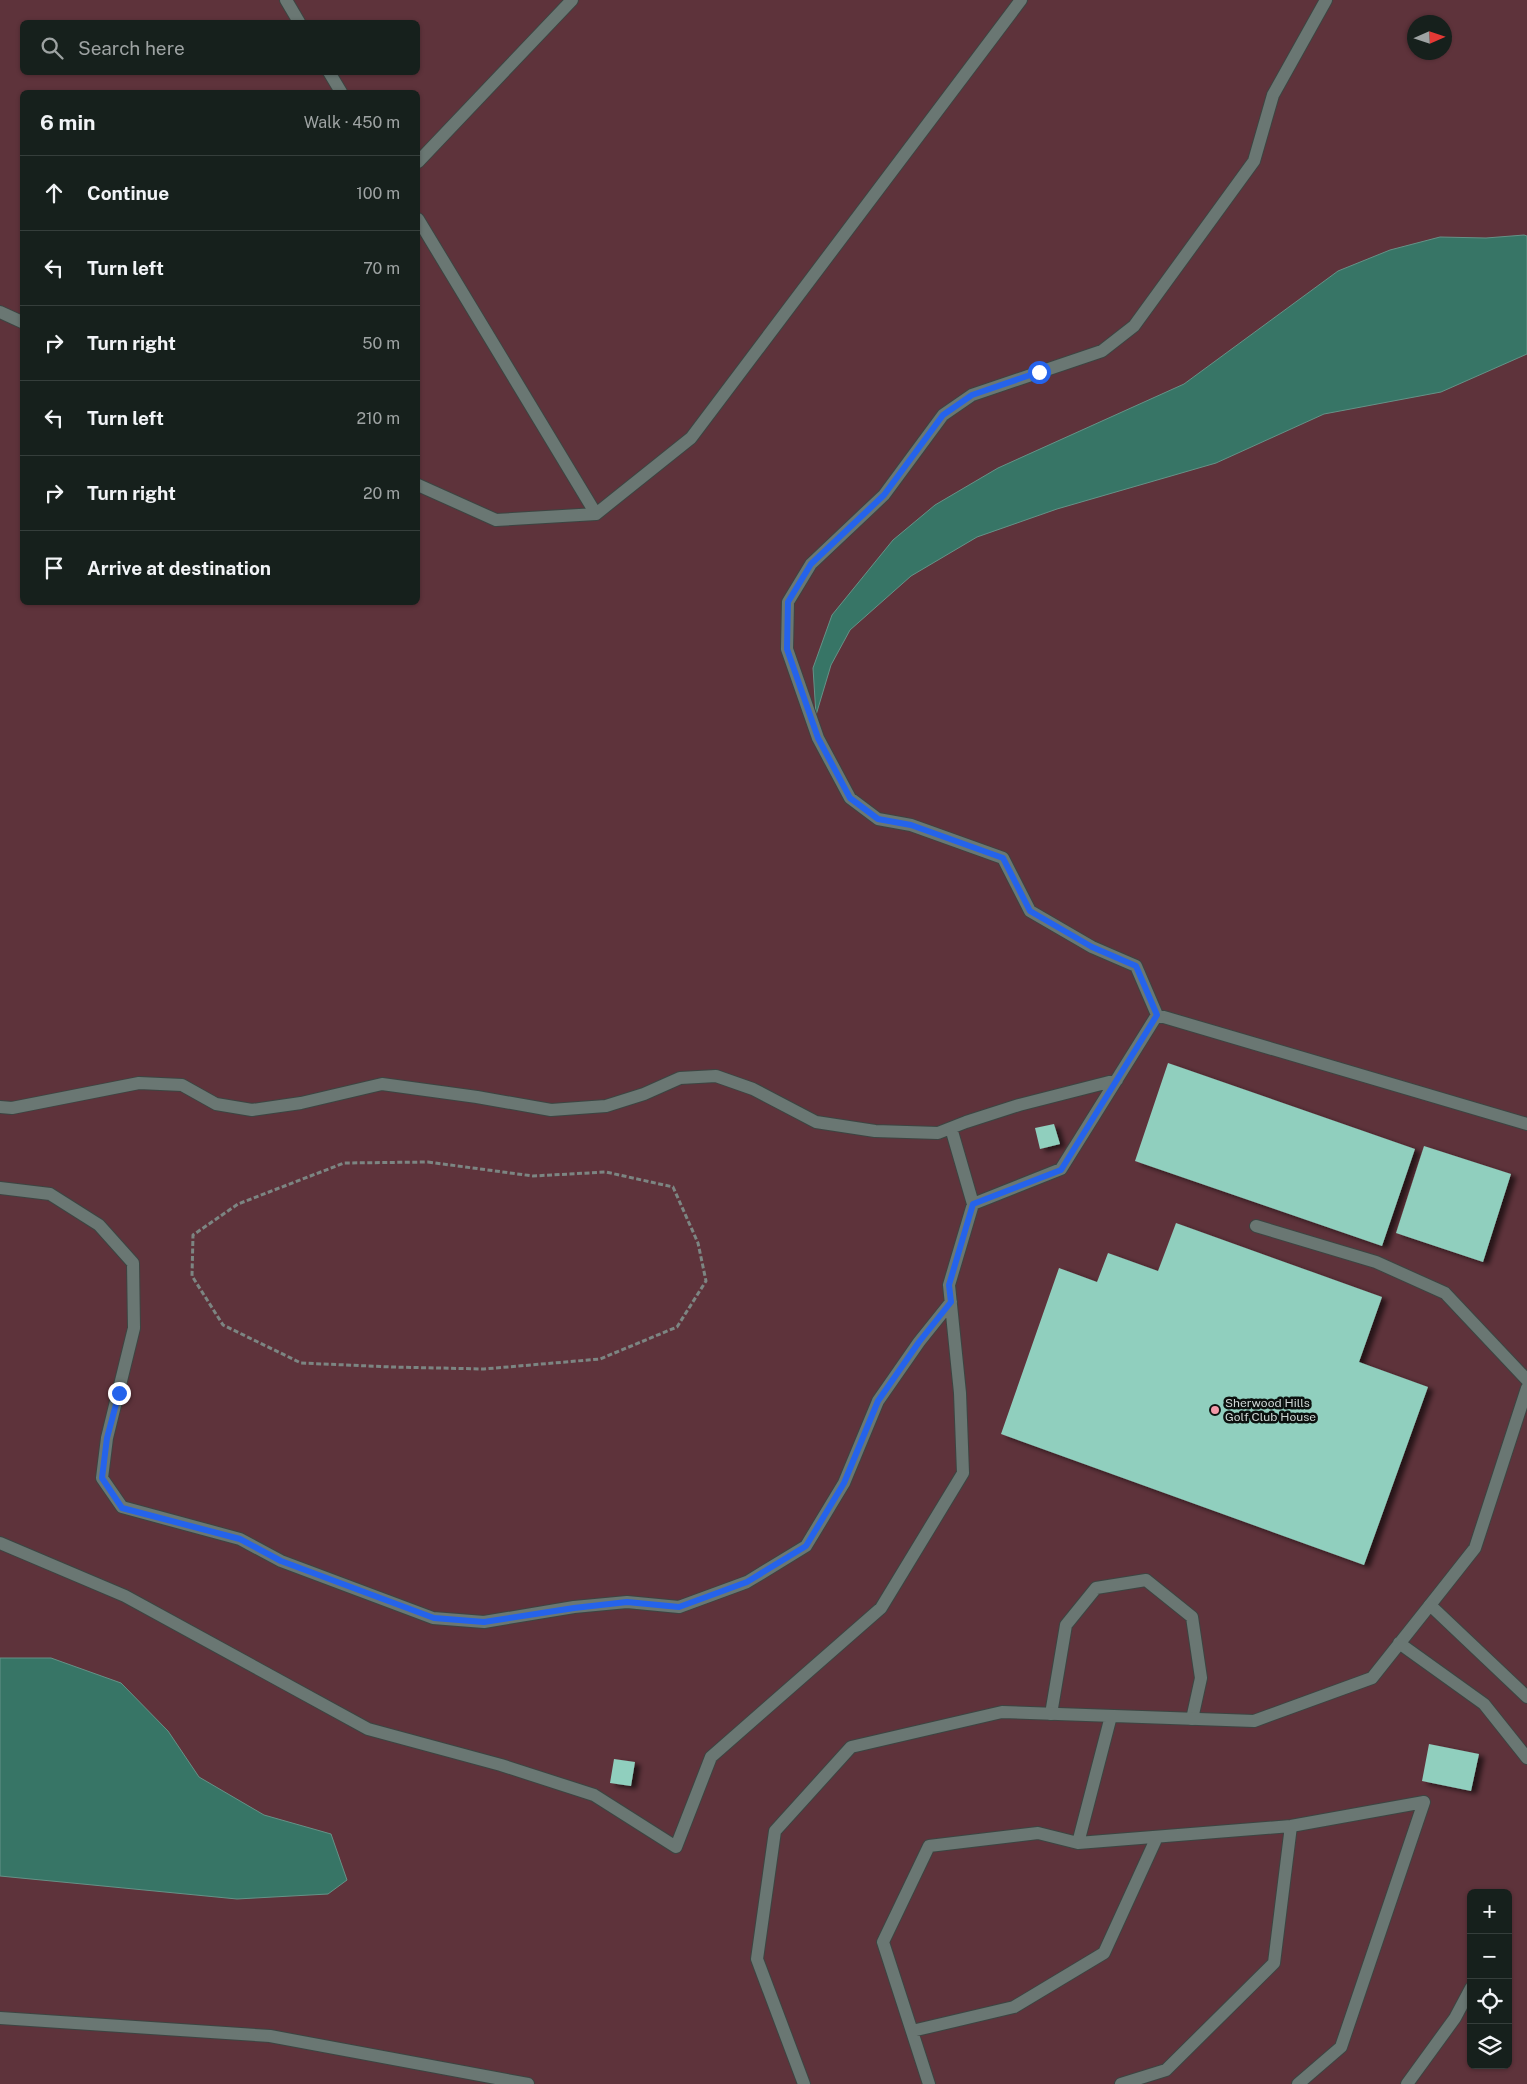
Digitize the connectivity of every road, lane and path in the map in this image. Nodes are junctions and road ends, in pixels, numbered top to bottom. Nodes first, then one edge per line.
1 (286, 0) edge
2 (572, 0) edge
3 (1022, 0) edge
4 (1326, 0) edge
5 (298, 20) edge
6 (331, 75) edge
7 (340, 90) edge
8 (420, 160) edge
9 (420, 222) edge
10 (0, 312) edge
11 (20, 321) edge
12 (420, 486) edge
13 (596, 514) junction
14 (1157, 1015) junction
15 (1117, 1080) junction
16 (0, 1107) edge
17 (1527, 1124) edge
18 (951, 1128) junction
19 (0, 1188) edge
20 (973, 1204) junction
21 (1256, 1226) dead end
22 (706, 1281) joint
23 (951, 1302) junction
24 (1527, 1380) edge
25 (1527, 1388) edge
26 (0, 1543) edge
27 (1430, 1605) junction
28 (1399, 1643) junction
29 (1527, 1697) edge
30 (1051, 1714) junction
31 (1111, 1716) junction
32 (1192, 1719) junction
33 (1527, 1758) edge
34 (1291, 1826) junction
35 (1157, 1837) junction
36 (1078, 1843) junction
37 (1467, 1996) edge
38 (0, 2018) edge
39 (912, 2031) junction
40 (499, 2081) edge
41 (528, 2084) edge
42 (804, 2084) edge
43 (929, 2084) edge
44 (1121, 2084) edge
45 (1298, 2084) edge
46 (1407, 2084) edge

1 - 5 street
2 - 8 street
3 - 13 street
4 - 14 street
6 - 7 street
9 - 13 street
10 - 11 street
12 - 13 street
14 - 15 street
14 - 17 street
15 - 18 street
15 - 20 street
16 - 18 street
18 - 20 street
19 - 23 street
20 - 23 street
21 - 24 street
22 - 22 path
23 - 26 street
25 - 27 street
27 - 28 street
27 - 29 street
28 - 32 street
28 - 33 street
30 - 31 street
30 - 32 street
30 - 42 street
31 - 32 street
31 - 36 street
34 - 35 street
34 - 44 street
34 - 45 street
35 - 36 street
35 - 39 street
36 - 39 street
37 - 46 street
38 - 40 street
39 - 43 street
40 - 41 street

